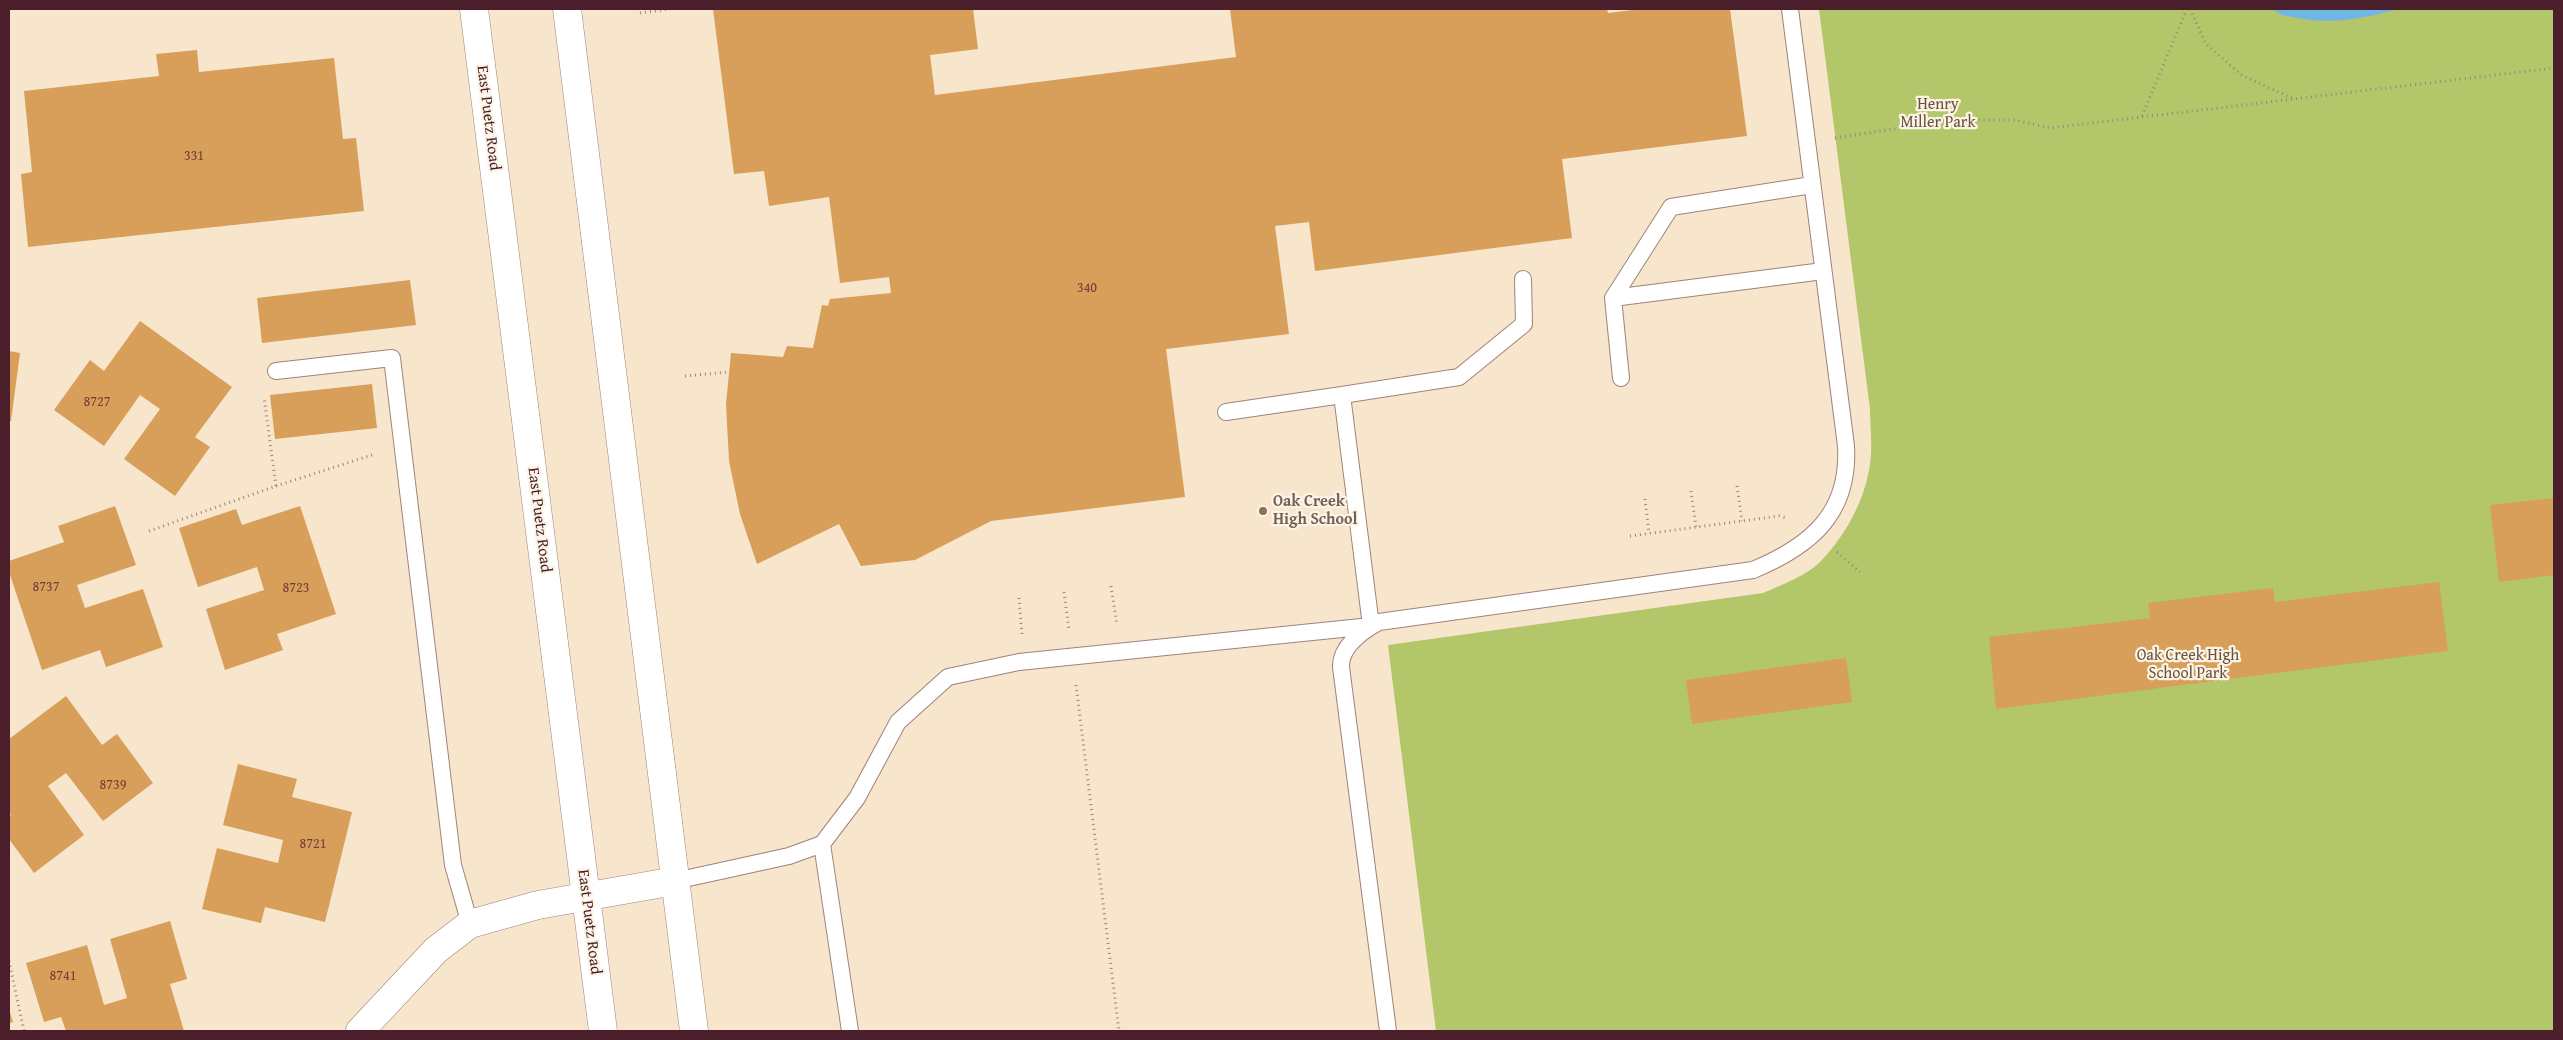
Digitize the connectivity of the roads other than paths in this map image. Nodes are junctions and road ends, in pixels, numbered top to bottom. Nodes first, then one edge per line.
1 (474, 9) edge
2 (567, 9) edge
3 (1790, 9) edge
4 (1812, 185) junction
5 (1823, 271) junction
6 (1524, 279) dead end
7 (1613, 298) junction
8 (276, 370) road end
9 (1621, 378) dead end
10 (1342, 395) junction
11 (1226, 412) dead end
12 (1371, 626) junction
13 (822, 844) junction
14 (675, 881) junction
15 (586, 896) junction
16 (470, 924) junction
17 (360, 1031) edge
18 (603, 1031) edge
19 (694, 1031) edge
20 (850, 1031) edge
21 (1388, 1031) edge

1 - 15 street, East Puetz Road
2 - 14 street
3 - 4 lane
4 - 5 lane
4 - 7 lane
5 - 7 lane
5 - 12 lane
6 - 10 lane
7 - 9 lane
8 - 16 lane
10 - 11 lane
10 - 12 lane
12 - 13 lane
12 - 21 lane
13 - 14 lane
13 - 20 lane
14 - 15 street
14 - 19 street
15 - 16 street
15 - 18 street, East Puetz Road
16 - 17 street

